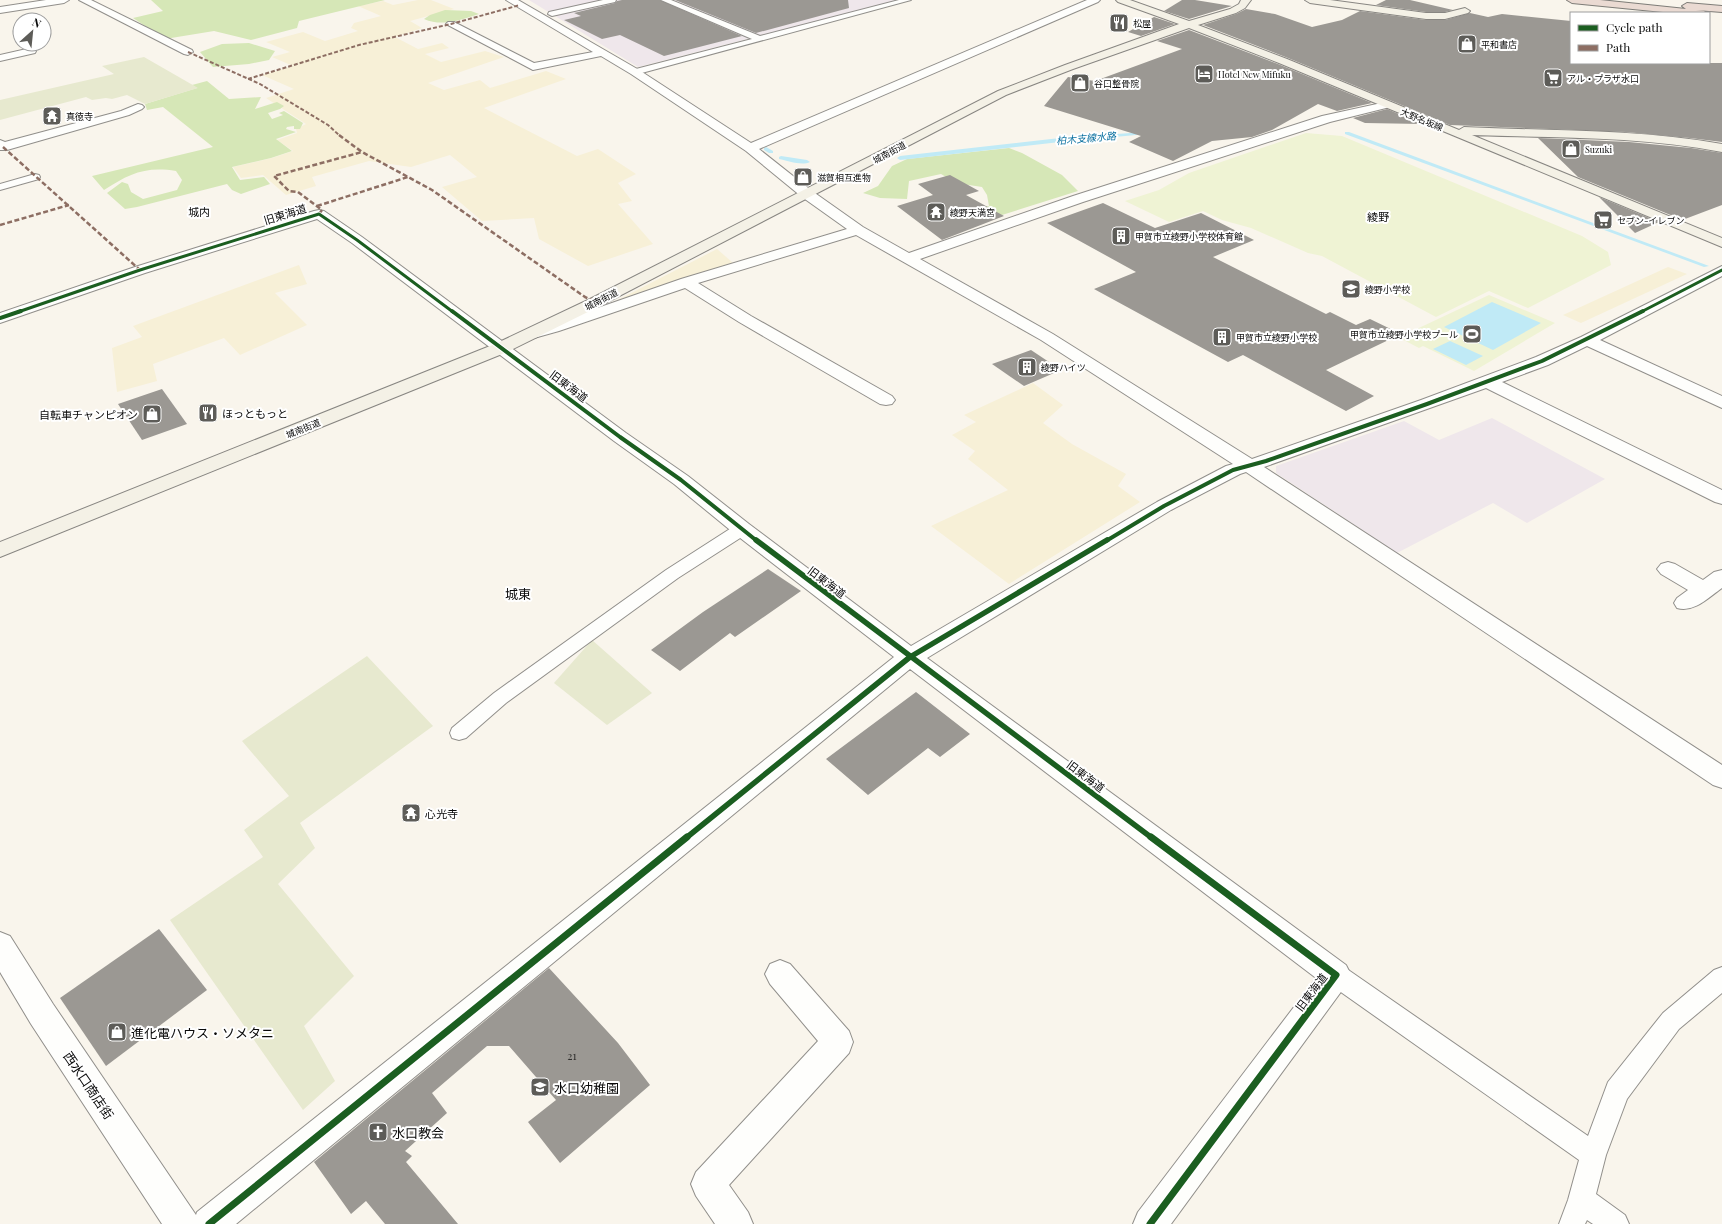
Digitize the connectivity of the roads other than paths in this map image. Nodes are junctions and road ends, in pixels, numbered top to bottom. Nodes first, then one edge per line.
1 (64, 0) edge
2 (84, 0) edge
3 (511, 0) edge
4 (612, 0) edge
5 (665, 0) edge
6 (906, 0) edge
7 (1095, 0) edge
8 (1120, 0) edge
9 (1246, 0) edge
10 (1310, 0) edge
11 (1572, 0) edge
12 (1628, 0) edge
13 (1722, 9) edge
14 (0, 10) edge
15 (1466, 11) dead end
16 (1691, 12) edge
17 (552, 14) dead end
18 (1710, 14) edge
19 (1722, 15) edge
20 (451, 24) dead end
21 (1190, 24) junction
22 (760, 39) junction
23 (27, 52) edge
24 (188, 52) dead end
25 (602, 53) junction
26 (0, 58) edge
27 (635, 72) junction
28 (1386, 105) junction
29 (138, 107) dead end
30 (1451, 131) junction
31 (0, 144) edge
32 (750, 148) junction
33 (1722, 148) edge
34 (35, 177) dead end
35 (0, 187) edge
36 (807, 194) junction
37 (858, 230) junction
38 (1722, 243) edge
39 (908, 258) junction
40 (1722, 270) edge
41 (686, 282) junction
42 (3, 313) edge
43 (534, 333) junction
44 (1588, 340) junction
45 (501, 348) junction
46 (1488, 382) junction
47 (886, 400) dead end
48 (1722, 403) edge
49 (1249, 465) junction
50 (1722, 498) edge
51 (742, 529) junction
52 (0, 550) edge
53 (1668, 569) dead end
54 (1722, 577) edge
55 (1703, 589) junction
56 (1685, 603) dead end
57 (910, 657) junction
58 (459, 733) dead end
59 (1722, 778) edge
60 (0, 945) edge
61 (780, 974) dead end
62 (1336, 975) junction
63 (1722, 978) edge
64 (1593, 1155) junction
65 (1576, 1212) edge
66 (182, 1224) edge
67 (209, 1224) edge
68 (736, 1224) edge
69 (1150, 1224) edge
70 (1616, 1224) edge

1 - 14 street
2 - 24 street
3 - 25 street
4 - 17 lane
5 - 22 lane
6 - 22 lane
7 - 32 street
8 - 21 street, 大野名坂線
9 - 21 street, 城南街道
10 - 15 street
11 - 16 highway
12 - 13 highway
18 - 19 highway
20 - 25 street
21 - 28 street, 大野名坂線
21 - 36 street, 城南街道
22 - 27 lane
23 - 26 street
25 - 27 street
27 - 32 street
28 - 30 street, 大野名坂線
28 - 39 street
29 - 31 street
30 - 33 street
30 - 38 street, 大野名坂線
32 - 36 street
34 - 35 lane
36 - 37 street
36 - 43 street, 城南街道
37 - 39 street
37 - 41 street
39 - 49 street
40 - 44 street
41 - 43 street
41 - 47 street
42 - 45 street, 旧東海道
43 - 45 street, 城南街道
44 - 46 street
44 - 48 street
45 - 51 street, 旧東海道
45 - 52 street, 城南街道
46 - 49 street
46 - 50 street
49 - 57 street
49 - 59 street
51 - 57 street, 旧東海道
51 - 58 lane
53 - 55 street
54 - 55 street
55 - 56 street
57 - 62 street, 旧東海道
57 - 67 street
60 - 66 street, 西水口商店街
61 - 68 street
62 - 64 lane
62 - 69 street, 旧東海道
63 - 64 lane
64 - 65 lane
65 - 70 lane

